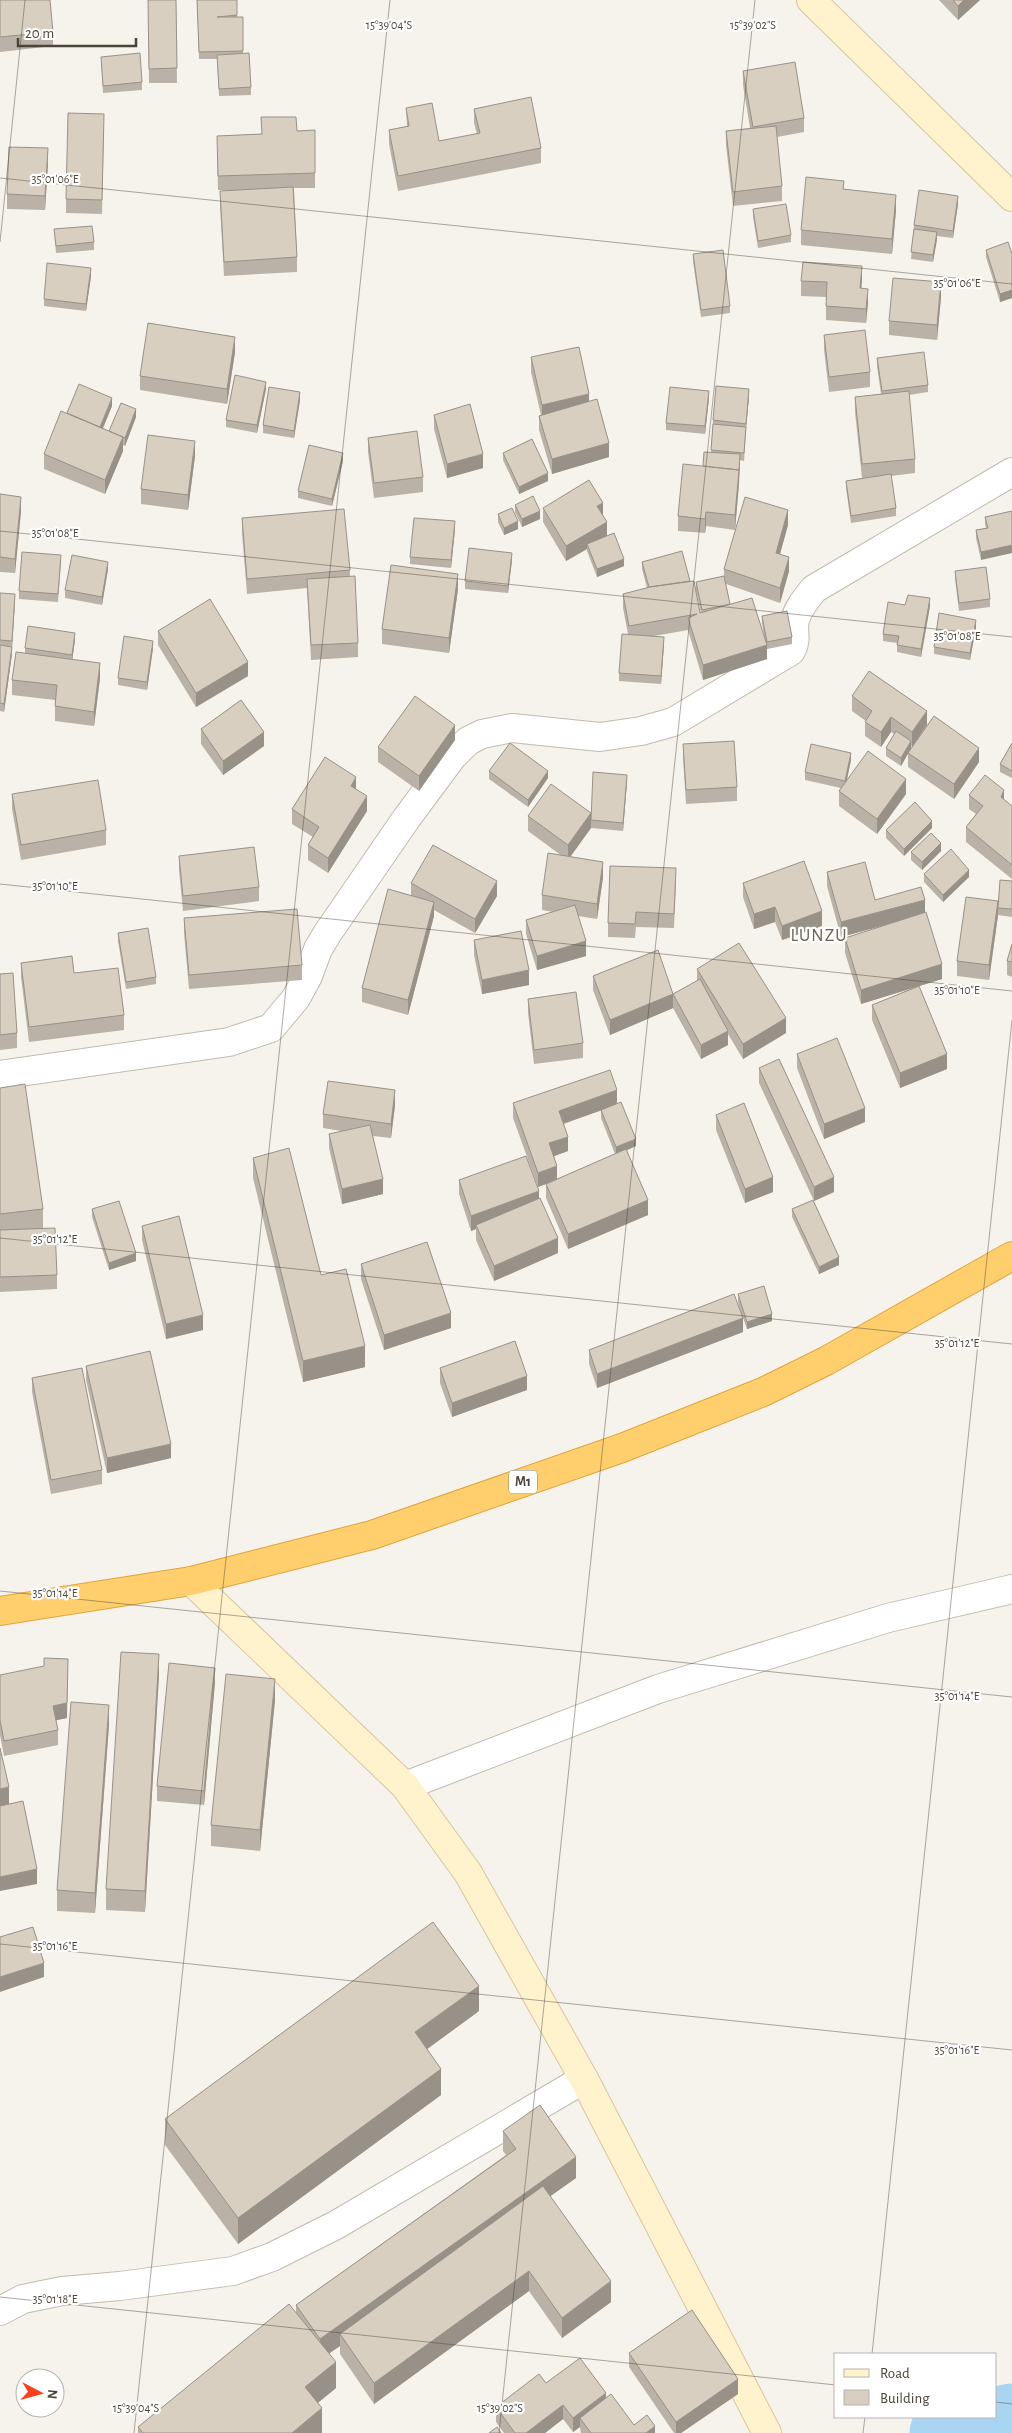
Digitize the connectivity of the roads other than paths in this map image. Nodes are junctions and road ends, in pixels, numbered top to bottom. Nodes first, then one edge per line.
1 (811, 0) edge
2 (1012, 197) edge
3 (1012, 472) edge
4 (0, 1075) edge
5 (1012, 1256) edge
6 (191, 1581) junction
7 (1012, 1589) edge
8 (0, 1611) edge
9 (405, 1786) junction
10 (584, 2078) junction
11 (0, 2311) edge
12 (767, 2433) edge

1 - 2 street
3 - 4 street
5 - 6 highway, M1
6 - 8 highway, M1
6 - 9 street
7 - 9 street
9 - 10 street
10 - 11 street
10 - 12 street

